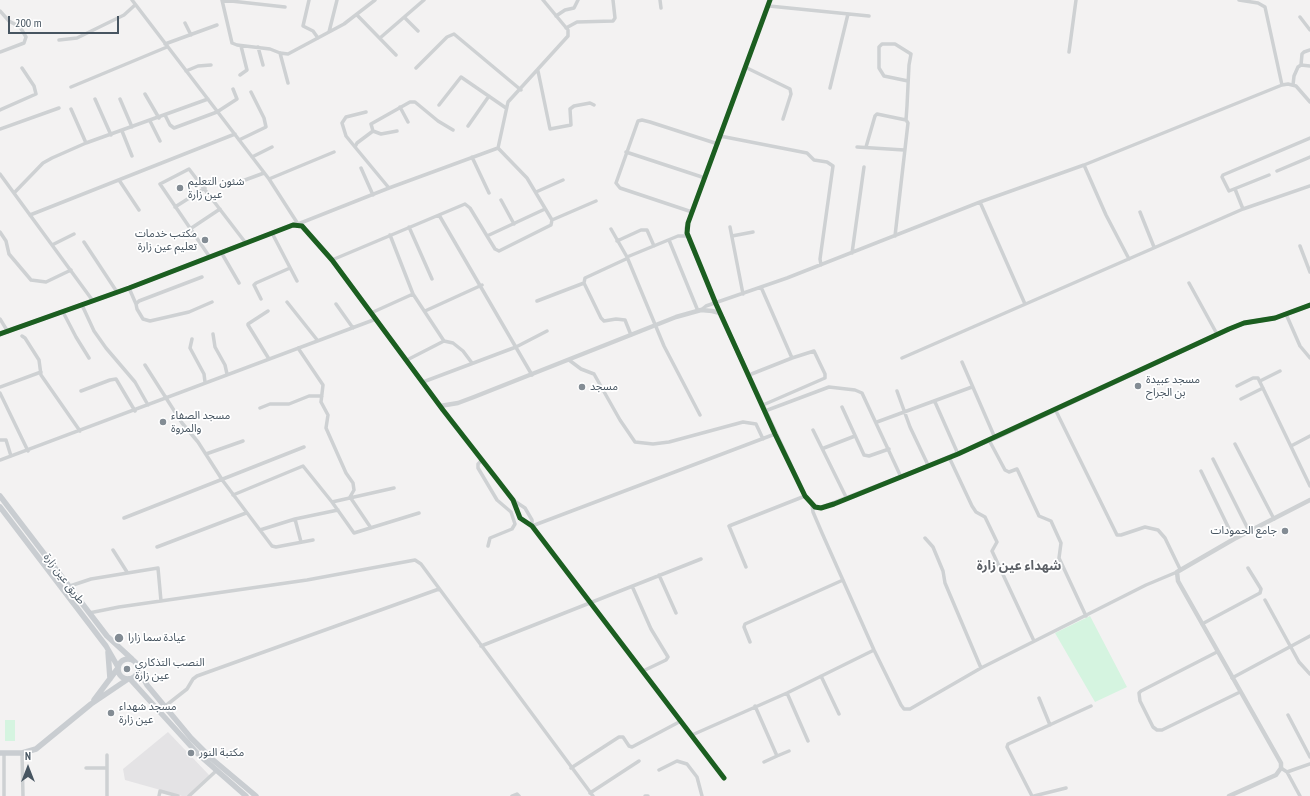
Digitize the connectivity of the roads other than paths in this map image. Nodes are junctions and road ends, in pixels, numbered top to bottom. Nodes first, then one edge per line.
1 (132, 0) edge
2 (222, 0) edge
3 (309, 0) edge
4 (337, 0) edge
5 (375, 0) edge
6 (424, 0) edge
7 (542, 0) edge
8 (578, 0) edge
9 (613, 0) edge
10 (660, 0) edge
11 (770, 0) edge
12 (1076, 0) edge
13 (1239, 0) edge
14 (135, 5) junction
15 (769, 6) junction
16 (285, 8) dead end
17 (661, 8) dead end
18 (0, 11) edge
19 (848, 14) junction
20 (357, 15) junction
21 (556, 16) junction
22 (869, 16) dead end
23 (1300, 17) dead end
24 (405, 18) junction
25 (185, 23) dead end
26 (217, 25) dead end
27 (566, 28) junction
28 (1310, 30) edge
29 (418, 31) dead end
30 (329, 32) junction
31 (191, 35) junction
32 (318, 38) junction
33 (380, 38) junction
34 (59, 40) dead end
35 (166, 45) junction
36 (241, 46) junction
37 (258, 47) junction
38 (1310, 50) edge
39 (0, 52) edge
40 (1069, 52) dead end
41 (280, 53) junction
42 (396, 55) dead end
43 (211, 65) dead end
44 (262, 65) dead end
45 (1301, 65) junction
46 (1310, 66) edge
47 (22, 68) dead end
48 (416, 68) dead end
49 (745, 68) junction
50 (186, 71) junction
51 (538, 71) junction
52 (240, 75) dead end
53 (908, 81) junction
54 (288, 83) dead end
55 (1293, 84) junction
56 (1282, 86) junction
57 (71, 87) dead end
58 (830, 88) dead end
59 (233, 89) dead end
60 (520, 90) junction
61 (251, 92) dead end
62 (145, 94) dead end
63 (489, 96) junction
64 (95, 99) dead end
65 (120, 99) dead end
66 (208, 99) junction
67 (1310, 102) edge
68 (439, 105) dead end
69 (594, 105) dead end
70 (400, 107) junction
71 (59, 108) dead end
72 (506, 108) junction
73 (71, 109) dead end
74 (0, 110) edge
75 (217, 112) junction
76 (366, 112) dead end
77 (165, 115) junction
78 (159, 118) junction
79 (783, 119) dead end
80 (906, 120) junction
81 (150, 121) junction
82 (408, 122) dead end
83 (468, 126) dead end
84 (132, 127) junction
85 (0, 130) edge
86 (453, 130) dead end
87 (122, 131) junction
88 (374, 131) junction
89 (397, 131) dead end
90 (235, 134) junction
91 (111, 135) junction
92 (720, 136) junction
93 (1310, 138) edge
94 (160, 140) dead end
95 (239, 140) junction
96 (86, 144) junction
97 (718, 144) junction
98 (272, 147) dead end
99 (355, 147) junction
100 (857, 147) dead end
101 (866, 147) junction
102 (498, 148) junction
103 (904, 150) junction
104 (334, 152) dead end
105 (626, 152) junction
106 (132, 156) dead end
107 (252, 157) junction
108 (1310, 157) edge
109 (472, 158) junction
110 (1084, 165) junction
111 (864, 167) dead end
112 (361, 168) dead end
113 (1277, 171) dead end
114 (264, 173) junction
115 (0, 174) edge
116 (1269, 175) dead end
117 (705, 178) junction
118 (5, 180) junction
119 (119, 180) junction
120 (269, 180) junction
121 (563, 180) dead end
122 (0, 184) edge
123 (1310, 186) edge
124 (226, 187) dead end
125 (205, 188) junction
126 (389, 188) junction
127 (1234, 189) junction
128 (536, 192) junction
129 (14, 193) junction
130 (489, 193) dead end
131 (373, 195) junction
132 (501, 200) dead end
133 (596, 201) dead end
134 (980, 202) junction
135 (175, 207) junction
136 (220, 209) junction
137 (545, 209) junction
138 (1243, 209) junction
139 (139, 210) dead end
140 (692, 212) junction
141 (1140, 212) dead end
142 (30, 215) junction
143 (440, 215) junction
144 (552, 220) junction
145 (298, 224) junction
146 (514, 224) junction
147 (409, 227) junction
148 (730, 227) dead end
149 (190, 229) junction
150 (611, 229) dead end
151 (0, 232) edge
152 (754, 232) dead end
153 (272, 233) junction
154 (74, 234) dead end
155 (390, 235) junction
156 (487, 236) junction
157 (688, 236) junction
158 (732, 236) junction
159 (895, 236) junction
160 (669, 240) junction
161 (617, 241) junction
162 (84, 242) dead end
163 (244, 242) junction
164 (52, 245) junction
165 (654, 246) junction
166 (1300, 246) dead end
167 (1154, 247) junction
168 (221, 252) junction
169 (852, 253) junction
170 (209, 256) junction
171 (626, 258) junction
172 (1128, 259) junction
173 (332, 260) junction
174 (820, 265) junction
175 (290, 268) junction
176 (70, 270) junction
177 (1310, 272) edge
178 (202, 277) dead end
179 (432, 280) dead end
180 (297, 281) dead end
181 (239, 283) dead end
182 (584, 283) junction
183 (1189, 283) dead end
184 (482, 285) junction
185 (761, 287) junction
186 (129, 288) junction
187 (117, 292) junction
188 (413, 294) junction
189 (743, 294) junction
190 (261, 299) dead end
191 (93, 300) junction
192 (537, 301) dead end
193 (212, 302) dead end
194 (287, 302) dead end
195 (136, 304) junction
196 (336, 304) dead end
197 (716, 304) junction
198 (1025, 304) junction
199 (82, 305) junction
200 (1310, 305) edge
201 (699, 310) junction
202 (268, 311) dead end
203 (424, 311) junction
204 (63, 312) junction
205 (371, 313) junction
206 (720, 313) junction
207 (1286, 314) junction
208 (0, 320) edge
209 (376, 320) junction
210 (655, 325) junction
211 (353, 328) junction
212 (547, 331) dead end
213 (8, 332) junction
214 (0, 334) edge
215 (213, 334) dead end
216 (1217, 334) junction
217 (631, 335) junction
218 (22, 336) dead end
219 (192, 339) dead end
220 (318, 341) junction
221 (444, 341) junction
222 (516, 346) junction
223 (298, 348) junction
224 (89, 358) dead end
225 (792, 358) junction
226 (902, 358) dead end
227 (1310, 358) edge
228 (269, 359) junction
229 (407, 360) junction
230 (569, 360) junction
231 (962, 362) dead end
232 (472, 363) junction
233 (145, 365) dead end
234 (1280, 371) dead end
235 (41, 372) junction
236 (227, 374) junction
237 (532, 374) junction
238 (749, 375) junction
239 (1260, 381) junction
240 (206, 382) junction
241 (423, 382) junction
242 (1237, 386) dead end
243 (0, 387) edge
244 (972, 387) junction
245 (1263, 388) junction
246 (81, 391) dead end
247 (897, 391) dead end
248 (0, 393) edge
249 (322, 396) junction
250 (167, 398) junction
251 (1241, 399) dead end
252 (935, 402) junction
253 (148, 405) junction
254 (763, 405) junction
255 (440, 406) junction
256 (842, 407) dead end
257 (260, 408) dead end
258 (1055, 409) junction
259 (135, 411) junction
260 (766, 411) junction
261 (905, 412) junction
262 (700, 415) dead end
263 (877, 422) junction
264 (813, 430) dead end
265 (80, 431) junction
266 (775, 434) junction
267 (855, 436) junction
268 (1310, 436) edge
269 (995, 438) junction
270 (763, 439) junction
271 (0, 440) edge
272 (989, 440) junction
273 (243, 441) dead end
274 (1235, 444) dead end
275 (1291, 446) junction
276 (304, 447) dead end
277 (824, 448) junction
278 (889, 449) junction
279 (28, 451) junction
280 (206, 454) junction
281 (958, 454) junction
282 (11, 456) junction
283 (949, 457) junction
284 (1213, 459) dead end
285 (0, 460) edge
286 (482, 460) junction
287 (928, 465) junction
288 (1201, 471) dead end
289 (901, 477) junction
290 (223, 481) junction
291 (1310, 486) edge
292 (394, 488) dead end
293 (233, 495) junction
294 (0, 496) edge
295 (805, 496) junction
296 (350, 497) junction
297 (847, 499) junction
298 (512, 500) junction
299 (1310, 500) edge
300 (332, 502) junction
301 (812, 505) junction
302 (0, 507) edge
303 (338, 510) junction
304 (246, 513) junction
305 (419, 513) dead end
306 (124, 518) dead end
307 (295, 519) junction
308 (1274, 519) junction
309 (532, 526) junction
310 (371, 528) junction
311 (260, 530) junction
312 (1249, 531) junction
313 (925, 538) dead end
314 (1234, 538) junction
315 (313, 540) dead end
316 (301, 542) junction
317 (488, 546) dead end
318 (157, 547) dead end
319 (113, 550) dead end
320 (701, 559) dead end
321 (746, 567) dead end
322 (1248, 568) dead end
323 (1179, 570) junction
324 (128, 572) junction
325 (659, 575) junction
326 (843, 580) junction
327 (70, 586) junction
328 (632, 586) junction
329 (439, 589) junction
330 (1265, 600) dead end
331 (161, 601) junction
332 (590, 602) junction
333 (89, 613) junction
334 (676, 613) dead end
335 (1086, 616) junction
336 (1202, 624) junction
337 (1310, 636) edge
338 (1034, 641) junction
339 (750, 642) dead end
340 (481, 646) junction
341 (1291, 647) junction
342 (108, 649) junction
343 (119, 649) junction
344 (874, 650) junction
345 (1217, 652) junction
346 (113, 656) junction
347 (132, 659) junction
348 (118, 667) junction
349 (138, 668) junction
350 (981, 668) junction
351 (643, 671) junction
352 (1310, 674) edge
353 (821, 676) junction
354 (1232, 678) junction
355 (110, 679) junction
356 (129, 679) junction
357 (144, 681) junction
358 (138, 686) junction
359 (1240, 692) junction
360 (787, 693) junction
361 (1039, 698) dead end
362 (91, 704) junction
363 (755, 706) junction
364 (1091, 706) dead end
365 (164, 707) junction
366 (839, 714) dead end
367 (1288, 715) dead end
368 (681, 721) junction
369 (1050, 725) junction
370 (692, 735) junction
371 (808, 741) dead end
372 (789, 751) dead end
373 (2, 753) edge
374 (22, 753) junction
375 (107, 755) dead end
376 (777, 756) junction
377 (1310, 757) edge
378 (639, 761) dead end
379 (764, 762) dead end
380 (1310, 764) edge
381 (86, 768) dead end
382 (107, 768) junction
383 (571, 768) junction
384 (1281, 768) junction
385 (659, 770) dead end
386 (216, 771) junction
387 (1287, 772) junction
388 (724, 778) dead end
389 (1066, 788) dead end
390 (591, 794) edge
391 (4, 796) edge
392 (23, 796) edge
393 (107, 796) edge
394 (158, 796) edge
395 (178, 796) edge
396 (190, 796) edge
397 (246, 796) edge
398 (256, 796) edge
399 (512, 796) edge
400 (519, 796) edge
401 (702, 796) edge
402 (1033, 796) edge
403 (1229, 796) edge
404 (1300, 796) edge

1 - 14 street
2 - 16 street
2 - 36 street
3 - 32 street
4 - 30 street
5 - 20 street
6 - 24 street
7 - 21 street
8 - 21 street
9 - 27 street
10 - 17 street
11 - 15 street
12 - 40 street
13 - 56 street
14 - 34 street
14 - 35 street
15 - 19 street
15 - 49 street
18 - 39 street
19 - 22 street
19 - 58 street
20 - 30 street
20 - 33 street
21 - 27 street
23 - 28 street
24 - 29 street
24 - 33 street
25 - 31 street
26 - 31 street
27 - 51 street
30 - 32 street
31 - 35 street
32 - 41 street
33 - 42 street
35 - 50 street
35 - 57 street
36 - 37 street
36 - 52 street
37 - 41 street
37 - 44 street
38 - 45 street
41 - 54 street
43 - 50 street
45 - 46 street
45 - 55 street
47 - 74 street
48 - 60 street
49 - 79 street
49 - 92 street
50 - 66 street
51 - 60 street
51 - 69 street
53 - 53 street
53 - 80 street
55 - 56 street
55 - 67 street
56 - 110 street
59 - 75 street
60 - 72 street
61 - 95 street
62 - 78 street
63 - 68 street
63 - 72 street
63 - 83 street
64 - 91 street
65 - 84 street
66 - 75 street
66 - 77 street
70 - 82 street
70 - 86 street
70 - 88 street
71 - 85 street
72 - 102 street
73 - 96 street
75 - 77 street
75 - 90 street
76 - 99 street
77 - 78 street
78 - 81 street
80 - 101 street
80 - 103 street
81 - 84 street
81 - 94 street
84 - 87 street
87 - 91 street
87 - 106 street
88 - 89 street
88 - 99 street
90 - 95 street
90 - 119 street
91 - 96 street
92 - 97 street
92 - 174 street
93 - 127 street
95 - 107 street
96 - 129 street
97 - 105 street
97 - 117 street
98 - 107 street
99 - 126 street
100 - 101 street
101 - 103 street
102 - 109 street
102 - 128 street
103 - 159 street
104 - 120 street
105 - 117 street
105 - 140 street
107 - 114 street
108 - 113 street
109 - 126 street
109 - 130 street
110 - 134 street
110 - 172 street
111 - 169 street
112 - 131 street
114 - 120 street
114 - 124 street
115 - 118 street
116 - 127 street
117 - 140 street
118 - 122 street
118 - 129 street
119 - 139 street
119 - 142 street
120 - 145 street
121 - 128 street
123 - 138 street
125 - 135 street
125 - 135 street
125 - 136 street
126 - 131 street
127 - 138 street
128 - 137 street
129 - 142 street
131 - 145 street
132 - 146 street
133 - 144 street
134 - 159 street
134 - 198 street
135 - 149 street
136 - 149 street
136 - 163 street
137 - 144 street
137 - 146 street
138 - 167 street
140 - 157 street
141 - 167 street
142 - 164 street
143 - 147 street
143 - 156 street
143 - 184 street
144 - 156 street
145 - 153 street
145 - 173 street
146 - 156 street
147 - 155 street
147 - 179 street
148 - 158 street
149 - 170 street
150 - 161 street
151 - 176 street
152 - 158 street
153 - 163 street
153 - 175 street
154 - 164 street
155 - 173 street
155 - 188 street
157 - 160 street
157 - 197 street
158 - 189 street
159 - 169 street
160 - 165 street
160 - 201 street
161 - 165 street
161 - 171 street
162 - 187 street
163 - 168 street
164 - 176 street
165 - 171 street
166 - 177 street
167 - 172 street
168 - 170 street
168 - 181 street
169 - 174 street
170 - 186 street
171 - 182 street
171 - 210 street
172 - 198 street
173 - 205 street
174 - 185 street
175 - 180 street
175 - 190 street
176 - 191 street
178 - 195 street
182 - 192 street
182 - 217 street
183 - 216 street
184 - 203 street
184 - 222 street
185 - 189 street
185 - 225 street
186 - 187 street
186 - 195 street
187 - 191 street
188 - 203 street
188 - 205 street
189 - 197 street
191 - 199 street
193 - 195 street
194 - 220 street
196 - 211 street
197 - 201 street
197 - 206 street
198 - 226 street
199 - 204 street
199 - 253 street
200 - 207 street
201 - 206 street
201 - 210 street
202 - 228 street
203 - 221 street
204 - 213 street
204 - 224 street
205 - 209 street
206 - 238 street
207 - 216 street
207 - 227 street
208 - 213 street
209 - 211 street
209 - 229 street
210 - 217 street
210 - 262 street
211 - 220 street
212 - 222 street
213 - 214 street
215 - 236 street
216 - 258 street
217 - 230 street
218 - 235 street
219 - 240 street
220 - 223 street
221 - 229 street
221 - 232 street
222 - 232 street
222 - 237 street
223 - 228 street
223 - 249 street
225 - 238 street
225 - 254 street
228 - 236 street
229 - 241 street
230 - 237 street
230 - 270 street
231 - 244 street
232 - 241 street
233 - 250 street
234 - 239 street
235 - 243 street
235 - 265 street
236 - 240 street
237 - 255 street
238 - 254 street
239 - 242 street
239 - 245 street
240 - 250 street
241 - 255 street
244 - 252 street
244 - 269 street
245 - 251 street
245 - 275 street
246 - 259 street
247 - 261 street
248 - 279 street
249 - 257 street
249 - 296 street
250 - 253 street
250 - 280 street
252 - 261 street
252 - 281 street
253 - 259 street
254 - 260 street
255 - 286 street
256 - 267 street
258 - 269 street
258 - 323 street
259 - 265 street
260 - 263 street
260 - 266 street
261 - 263 street
261 - 287 street
263 - 278 street
264 - 277 street
265 - 279 street
266 - 270 street
266 - 295 street
267 - 277 street
267 - 278 street
268 - 275 street
269 - 272 street
270 - 309 street
271 - 282 street
272 - 281 street
272 - 335 street
273 - 280 street
274 - 308 street
275 - 291 street
276 - 290 street
277 - 297 street
278 - 289 street
279 - 282 street
280 - 290 street
281 - 283 street
282 - 285 street
283 - 287 street
283 - 338 street
284 - 312 street
286 - 298 street
286 - 317 street
287 - 289 street
288 - 314 street
289 - 297 street
290 - 293 street
290 - 306 street
292 - 296 street
293 - 300 street
293 - 304 street
294 - 327 main road, طريق عين زارة
295 - 301 street
295 - 321 street
296 - 300 street
296 - 310 street
297 - 301 street
298 - 309 street
298 - 309 street
299 - 308 street
300 - 303 street
301 - 326 street
302 - 342 main road, طريق عين زارة
303 - 307 street
303 - 310 street
304 - 311 street
304 - 318 street
305 - 310 street
307 - 311 street
307 - 316 street
308 - 312 street
309 - 332 street
311 - 316 street
312 - 314 street
313 - 350 street
314 - 323 street
315 - 316 street
319 - 324 street
320 - 325 street
322 - 336 street
323 - 335 street
323 - 336 street
324 - 327 street
324 - 331 street
325 - 328 street
325 - 334 street
326 - 339 street
326 - 344 street
327 - 333 main road, طريق عين زارة
328 - 332 street
328 - 351 street
329 - 331 street
329 - 340 street
329 - 365 street
330 - 341 street
331 - 333 street
332 - 340 street
332 - 351 street
333 - 343 main road, طريق عين زارة
335 - 338 street
336 - 345 street
337 - 341 street
338 - 350 street
340 - 383 street
341 - 352 street
341 - 354 street
342 - 346 main road, طريق عين زارة
342 - 355 main road
343 - 346 main road
343 - 347 main road, طريق عين زارة
344 - 350 street
344 - 353 street
345 - 354 street
345 - 359 street
346 - 348 main road, طريق عين زارة
347 - 348 main road
347 - 349 main road
348 - 355 main road
348 - 356 main road
349 - 356 main road
349 - 357 main road
351 - 368 street
353 - 360 street
353 - 366 street
354 - 359 street
355 - 362 main road
356 - 358 main road
356 - 362 main road
357 - 358 main road
357 - 365 main road
358 - 386 main road
359 - 384 street
360 - 363 street
360 - 371 street
361 - 369 street
362 - 374 main road
363 - 370 street
363 - 376 street
364 - 369 street
365 - 398 main road
367 - 377 street
368 - 370 street
368 - 383 street
369 - 402 street
370 - 388 street
372 - 376 street
373 - 374 main road
373 - 391 street
374 - 392 street
375 - 382 street
376 - 379 street
378 - 390 street
380 - 387 street
381 - 382 street
382 - 393 street
383 - 390 street
384 - 387 street
384 - 403 street
385 - 401 street
386 - 396 street
386 - 397 main road
387 - 404 street
389 - 402 street
394 - 395 street
399 - 400 street

